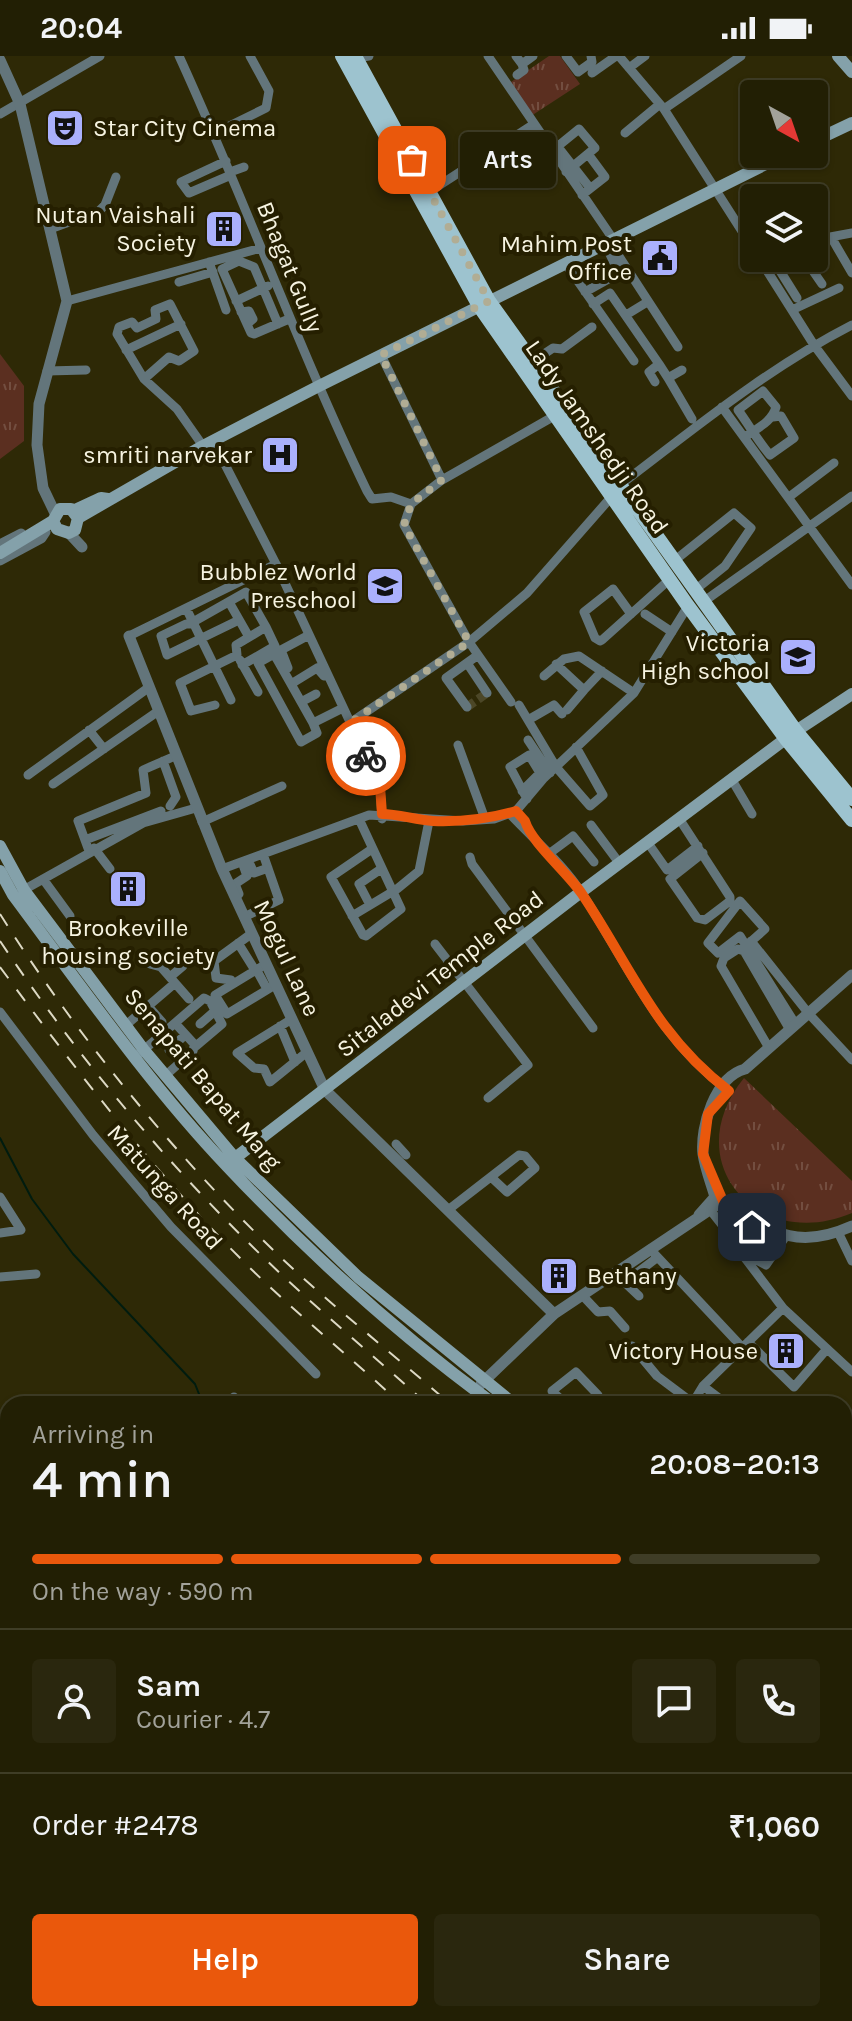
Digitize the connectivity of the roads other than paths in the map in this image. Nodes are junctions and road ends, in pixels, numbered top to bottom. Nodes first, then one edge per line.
1 (100, 56) edge
2 (179, 56) edge
3 (250, 56) edge
4 (356, 56) edge
5 (488, 56) edge
6 (533, 56) edge
7 (566, 56) edge
8 (591, 56) edge
9 (618, 56) edge
10 (626, 56) edge
11 (645, 56) edge
12 (741, 56) edge
13 (842, 58) edge
14 (0, 60) edge
15 (519, 60) edge
16 (631, 66) junction
17 (852, 72) edge
18 (592, 73) dead end
19 (517, 75) dead end
20 (20, 104) junction
21 (662, 106) junction
22 (0, 114) edge
23 (852, 123) edge
24 (534, 124) junction
25 (215, 133) junction
26 (625, 133) dead end
27 (828, 134) edge
28 (555, 149) junction
29 (588, 154) junction
30 (221, 163) junction
31 (244, 167) dead end
32 (757, 168) edge
33 (570, 169) junction
34 (228, 176) junction
35 (116, 177) dead end
36 (715, 188) junction
37 (429, 192) junction
38 (586, 192) junction
39 (740, 228) edge
40 (50, 229) junction
41 (852, 233) edge
42 (831, 237) junction
43 (828, 238) edge
44 (609, 241) junction
45 (261, 248) junction
46 (565, 263) junction
47 (211, 267) junction
48 (175, 272) junction
49 (768, 272) edge
50 (781, 272) edge
51 (814, 272) edge
52 (852, 273) edge
53 (604, 282) junction
54 (275, 283) junction
55 (822, 284) dead end
56 (839, 288) dead end
57 (263, 289) junction
58 (585, 292) junction
59 (610, 293) junction
60 (797, 298) dead end
61 (67, 301) junction
62 (236, 301) junction
63 (484, 304) junction
64 (593, 304) junction
65 (644, 304) dead end
66 (226, 310) dead end
67 (792, 310) junction
68 (626, 315) junction
69 (289, 319) junction
70 (181, 324) junction
71 (278, 324) junction
72 (852, 325) edge
73 (592, 327) dead end
74 (634, 329) junction
75 (619, 340) junction
76 (814, 345) junction
77 (678, 347) dead end
78 (126, 350) junction
79 (381, 355) junction
80 (634, 361) dead end
81 (532, 362) junction
82 (659, 364) junction
83 (86, 370) dead end
84 (682, 370) dead end
85 (47, 371) junction
86 (668, 378) junction
87 (144, 379) junction
88 (655, 382) dead end
89 (317, 387) junction
90 (852, 396) edge
91 (722, 407) junction
92 (556, 415) junction
93 (692, 419) dead end
94 (770, 423) junction
95 (754, 431) junction
96 (745, 437) junction
97 (208, 444) junction
98 (834, 463) dead end
99 (442, 480) junction
100 (616, 490) junction
101 (852, 496) edge
102 (789, 497) junction
103 (411, 504) junction
104 (55, 525) junction
105 (810, 525) junction
106 (0, 545) edge
107 (82, 547) dead end
108 (0, 553) edge
109 (0, 560) edge
110 (674, 561) junction
111 (276, 564) junction
112 (670, 579) junction
113 (852, 585) edge
114 (695, 599) junction
115 (229, 602) junction
116 (186, 608) junction
117 (631, 614) junction
118 (645, 614) dead end
119 (239, 620) junction
120 (194, 623) junction
121 (266, 627) junction
122 (672, 632) junction
123 (129, 636) joint
124 (306, 636) junction
125 (249, 637) junction
126 (202, 640) junction
127 (469, 642) junction
128 (478, 655) junction
129 (240, 660) junction
130 (319, 661) junction
131 (467, 663) junction
132 (556, 664) junction
133 (215, 667) junction
134 (602, 671) junction
135 (544, 676) dead end
136 (148, 688) junction
137 (584, 690) junction
138 (258, 692) dead end
139 (296, 693) junction
140 (487, 693) dead end
141 (634, 693) junction
142 (316, 694) dead end
143 (852, 694) edge
144 (231, 700) dead end
145 (278, 703) junction
146 (215, 705) dead end
147 (467, 707) dead end
148 (341, 709) junction
149 (157, 712) junction
150 (528, 720) junction
151 (313, 723) junction
152 (350, 723) junction
153 (89, 730) junction
154 (791, 735) junction
155 (528, 740) dead end
156 (458, 745) dead end
157 (576, 747) junction
158 (104, 749) junction
159 (175, 756) junction
160 (163, 761) junction
161 (548, 770) junction
162 (28, 775) dead end
163 (732, 780) junction
164 (53, 784) dead end
165 (282, 786) dead end
166 (524, 795) junction
167 (852, 799) edge
168 (196, 808) junction
169 (515, 814) junction
170 (752, 814) dead end
171 (382, 816) junction
172 (362, 819) junction
173 (490, 819) junction
174 (680, 820) junction
175 (852, 820) edge
176 (429, 821) junction
177 (202, 822) junction
178 (591, 825) dead end
179 (85, 840) junction
180 (648, 843) junction
181 (0, 846) edge
182 (92, 849) junction
183 (372, 849) junction
184 (701, 850) junction
185 (550, 853) junction
186 (263, 854) junction
187 (470, 857) dead end
188 (594, 862) dead end
189 (236, 864) junction
190 (620, 864) junction
191 (268, 868) junction
192 (110, 869) dead end
193 (381, 869) junction
194 (0, 871) edge
195 (43, 879) junction
196 (394, 890) junction
197 (581, 892) junction
198 (19, 893) junction
199 (240, 904) junction
200 (370, 905) junction
201 (70, 916) dead end
202 (246, 916) junction
203 (352, 916) junction
204 (251, 934) junction
205 (526, 936) junction
206 (238, 943) junction
207 (749, 943) junction
208 (435, 944) dead end
209 (757, 956) junction
210 (150, 964) dead end
211 (260, 965) junction
212 (183, 966) dead end
213 (852, 975) edge
214 (173, 980) junction
215 (463, 985) junction
216 (271, 987) junction
217 (189, 999) dead end
218 (148, 1006) junction
219 (105, 1008) junction
220 (215, 1011) junction
221 (0, 1012) edge
222 (809, 1014) junction
223 (292, 1019) junction
224 (162, 1022) dead end
225 (175, 1023) junction
226 (200, 1024) dead end
227 (126, 1025) junction
228 (280, 1026) junction
229 (793, 1027) junction
230 (593, 1028) dead end
231 (185, 1035) junction
232 (194, 1046) junction
233 (769, 1048) junction
234 (169, 1050) dead end
235 (307, 1052) junction
236 (140, 1053) junction
237 (852, 1060) edge
238 (295, 1062) junction
239 (166, 1075) junction
240 (726, 1088) junction
241 (325, 1090) junction
242 (488, 1098) dead end
243 (396, 1144) dead end
244 (406, 1155) dead end
245 (230, 1162) junction
246 (491, 1177) junction
247 (0, 1197) edge
248 (717, 1198) junction
249 (448, 1210) junction
250 (711, 1211) junction
251 (699, 1215) junction
252 (852, 1226) edge
253 (759, 1228) junction
254 (838, 1232) junction
255 (0, 1233) edge
256 (784, 1240) junction
257 (652, 1255) junction
258 (852, 1261) edge
259 (615, 1273) junction
260 (36, 1274) dead end
261 (0, 1277) edge
262 (625, 1282) junction
263 (582, 1295) junction
264 (639, 1296) dead end
265 (783, 1308) junction
266 (554, 1314) junction
267 (625, 1328) dead end
268 (745, 1344) junction
269 (632, 1346) dead end
270 (826, 1350) junction
271 (852, 1372) edge
272 (316, 1374) dead end
273 (479, 1386) junction
274 (703, 1386) junction
275 (487, 1396) edge
276 (498, 1396) edge
277 (557, 1396) edge
278 (598, 1396) edge
279 (682, 1396) edge
280 (697, 1396) edge
281 (716, 1396) edge

1 - 20 street
2 - 25 street, Bhagat Gully
3 - 25 street
4 - 37 main road, Lady Jamshedji Road
4 - 63 main road, Lady Jamshedji Road
5 - 24 street
6 - 15 street
7 - 8 street
9 - 16 street
9 - 18 street
10 - 16 street
11 - 16 street
12 - 21 street
13 - 17 main road
14 - 20 street
15 - 19 street
16 - 21 street
20 - 22 street
20 - 40 street
21 - 26 street
21 - 36 street
23 - 27 main road
24 - 28 street
24 - 37 street
25 - 30 street, Bhagat Gully
28 - 29 street
28 - 33 street
29 - 33 street
29 - 38 street
30 - 34 street, Bhagat Gully
30 - 34 street
31 - 34 street
32 - 36 main road
33 - 38 street
34 - 45 street, Bhagat Gully
35 - 40 street
36 - 39 street
36 - 44 main road
37 - 63 main road, Lady Jamshedji Road
38 - 44 street
40 - 61 street
41 - 42 street
42 - 43 street
42 - 52 street
44 - 46 main road
44 - 53 street
44 - 77 street
45 - 47 street
45 - 54 street, Bhagat Gully
46 - 58 street
46 - 63 main road
47 - 48 street
47 - 48 street
47 - 66 street
48 - 61 street
49 - 67 street
50 - 60 street
51 - 55 street
53 - 58 street
53 - 59 street
54 - 57 street
54 - 69 street, Bhagat Gully
56 - 67 street
57 - 62 street
57 - 62 street
57 - 71 street
58 - 64 street
59 - 64 street
59 - 68 street
61 - 85 street
62 - 71 street
63 - 79 main road
63 - 81 main road, Lady Jamshedji Road
63 - 92 main road, Lady Jamshedji Road
64 - 75 street
65 - 68 street
67 - 76 street
68 - 74 street
69 - 71 street
69 - 89 street, Bhagat Gully
70 - 78 street
70 - 78 street
70 - 87 street
72 - 76 street
73 - 81 street
74 - 75 street
74 - 82 street
75 - 80 street
76 - 90 street
76 - 91 street
78 - 87 street
79 - 89 main road
79 - 99 street
81 - 100 main road, Lady Jamshedji Road
82 - 86 street
82 - 88 street
83 - 85 street
84 - 86 street
85 - 104 street
86 - 93 street
87 - 97 street
89 - 97 main road
89 - 103 street, Bhagat Gully
91 - 96 street
91 - 100 street
92 - 99 street
92 - 100 main road, Lady Jamshedji Road
94 - 95 street
94 - 95 street
94 - 95 street
95 - 96 street
96 - 102 street
97 - 104 main road
97 - 111 street
98 - 102 street
99 - 103 street
100 - 110 main road, Lady Jamshedji Road
100 - 112 main road, Lady Jamshedji Road
100 - 127 street
101 - 105 street
102 - 105 street
103 - 127 street
104 - 106 street
104 - 107 street
104 - 108 main road
104 - 109 street
105 - 113 street
105 - 114 street
110 - 114 main road, Lady Jamshedji Road
110 - 114 street
111 - 116 street
111 - 124 street
112 - 114 main road, Lady Jamshedji Road
112 - 117 street
114 - 122 street
114 - 154 main road, Lady Jamshedji Road
115 - 119 street
115 - 120 street
115 - 121 street
116 - 120 street
116 - 123 street
117 - 117 street
118 - 122 street
119 - 125 street
119 - 126 street
120 - 126 street
120 - 126 street
121 - 125 street
121 - 129 street
122 - 141 street
123 - 136 street, Mogul Lane
124 - 130 street
124 - 130 street
125 - 129 street
126 - 133 street
127 - 128 street
127 - 152 street
128 - 131 street
128 - 150 street
129 - 133 street
129 - 138 street
130 - 148 street
131 - 140 street
131 - 147 street
132 - 134 street
132 - 135 street
132 - 137 street
133 - 144 street
133 - 146 street
134 - 137 street
134 - 141 street
136 - 149 street, Mogul Lane
136 - 153 street
137 - 150 street
139 - 142 street
139 - 145 street
139 - 145 street
139 - 148 street
139 - 151 street
141 - 157 street
143 - 154 main road, Sitaladevi Temple Road
145 - 151 street
148 - 151 street
148 - 152 street
149 - 158 street
149 - 159 street, Mogul Lane
150 - 161 street
152 - 171 street
153 - 158 street
153 - 162 street
154 - 163 main road, Sitaladevi Temple Road
154 - 167 main road, Lady Jamshedji Road
154 - 175 main road, Lady Jamshedji Road
155 - 161 street
156 - 173 street
157 - 161 street
157 - 161 street
158 - 164 street
159 - 160 street
159 - 168 street, Mogul Lane
160 - 179 street
160 - 179 street
161 - 166 street
161 - 166 street
163 - 170 street
163 - 174 main road, Sitaladevi Temple Road
165 - 177 street
166 - 169 street
168 - 177 street, Mogul Lane
168 - 182 street
169 - 173 street
169 - 185 street
171 - 172 street
171 - 176 street
172 - 183 street
172 - 186 street
173 - 176 street
174 - 180 main road, Sitaladevi Temple Road
174 - 184 street
176 - 196 street
177 - 189 street, Mogul Lane
178 - 190 street
179 - 182 street
180 - 184 street
180 - 190 main road, Sitaladevi Temple Road
181 - 198 main road, Senapati Bapat Marg
182 - 192 street
182 - 195 street
183 - 193 street
183 - 203 street
184 - 184 street
185 - 188 street
185 - 197 street
186 - 189 street
186 - 191 street
187 - 205 street
189 - 191 street
189 - 199 street, Mogul Lane
189 - 199 street
190 - 197 main road, Sitaladevi Temple Road
191 - 202 street
193 - 196 street
193 - 200 street
194 - 198 main road, Senapati Bapat Marg
195 - 198 street
195 - 201 street
196 - 200 street
196 - 203 street
197 - 205 main road, Sitaladevi Temple Road
197 - 240 street
198 - 219 main road, Senapati Bapat Marg
199 - 202 street, Mogul Lane
200 - 203 street
202 - 204 street, Mogul Lane
204 - 206 street
204 - 211 street, Mogul Lane
205 - 215 main road, Sitaladevi Temple Road
205 - 230 street
206 - 211 street
206 - 211 street
207 - 207 street
207 - 209 street
208 - 215 street
209 - 222 street
209 - 229 street
210 - 214 street
211 - 216 street, Mogul Lane
211 - 216 street
212 - 214 street
213 - 222 street
214 - 217 street
214 - 218 street
215 - 241 main road, Sitaladevi Temple Road
215 - 242 street
216 - 223 street, Mogul Lane
218 - 224 street
218 - 227 street
219 - 227 main road, Senapati Bapat Marg
219 - 236 main road, Senapati Bapat Marg
220 - 225 street
220 - 226 street
220 - 232 street
221 - 272 street, Matunga Road
222 - 229 street
222 - 237 street
223 - 228 street
223 - 235 street, Mogul Lane
225 - 231 street
225 - 236 street
227 - 236 main road, Senapati Bapat Marg
228 - 238 street
228 - 238 street
229 - 233 street
229 - 233 street
231 - 232 street
231 - 234 street
232 - 239 street
233 - 240 street
235 - 238 street
235 - 241 street, Mogul Lane
236 - 239 main road, Senapati Bapat Marg
236 - 245 main road, Senapati Bapat Marg
239 - 245 main road, Senapati Bapat Marg
240 - 248 street
241 - 245 main road, Sitaladevi Temple Road
241 - 249 street, Mogul Lane
243 - 244 street
245 - 273 main road, Senapati Bapat Marg
246 - 246 street
246 - 249 street
247 - 255 street
248 - 250 street
248 - 251 street
248 - 253 street
249 - 266 street, Mogul Lane
250 - 251 street
250 - 253 street
251 - 257 street
252 - 254 street
253 - 256 street
253 - 256 street
253 - 265 street
254 - 256 street
254 - 258 street
257 - 259 street
257 - 262 street
257 - 268 street
259 - 262 street
259 - 263 street
260 - 261 street
262 - 264 street
263 - 266 street
263 - 267 street
265 - 268 street
265 - 270 street
266 - 273 street
268 - 270 street
268 - 274 street
269 - 279 street
270 - 271 street
273 - 275 main road, Senapati Bapat Marg
273 - 276 main road, Senapati Bapat Marg
274 - 280 street
274 - 281 street
277 - 278 street

